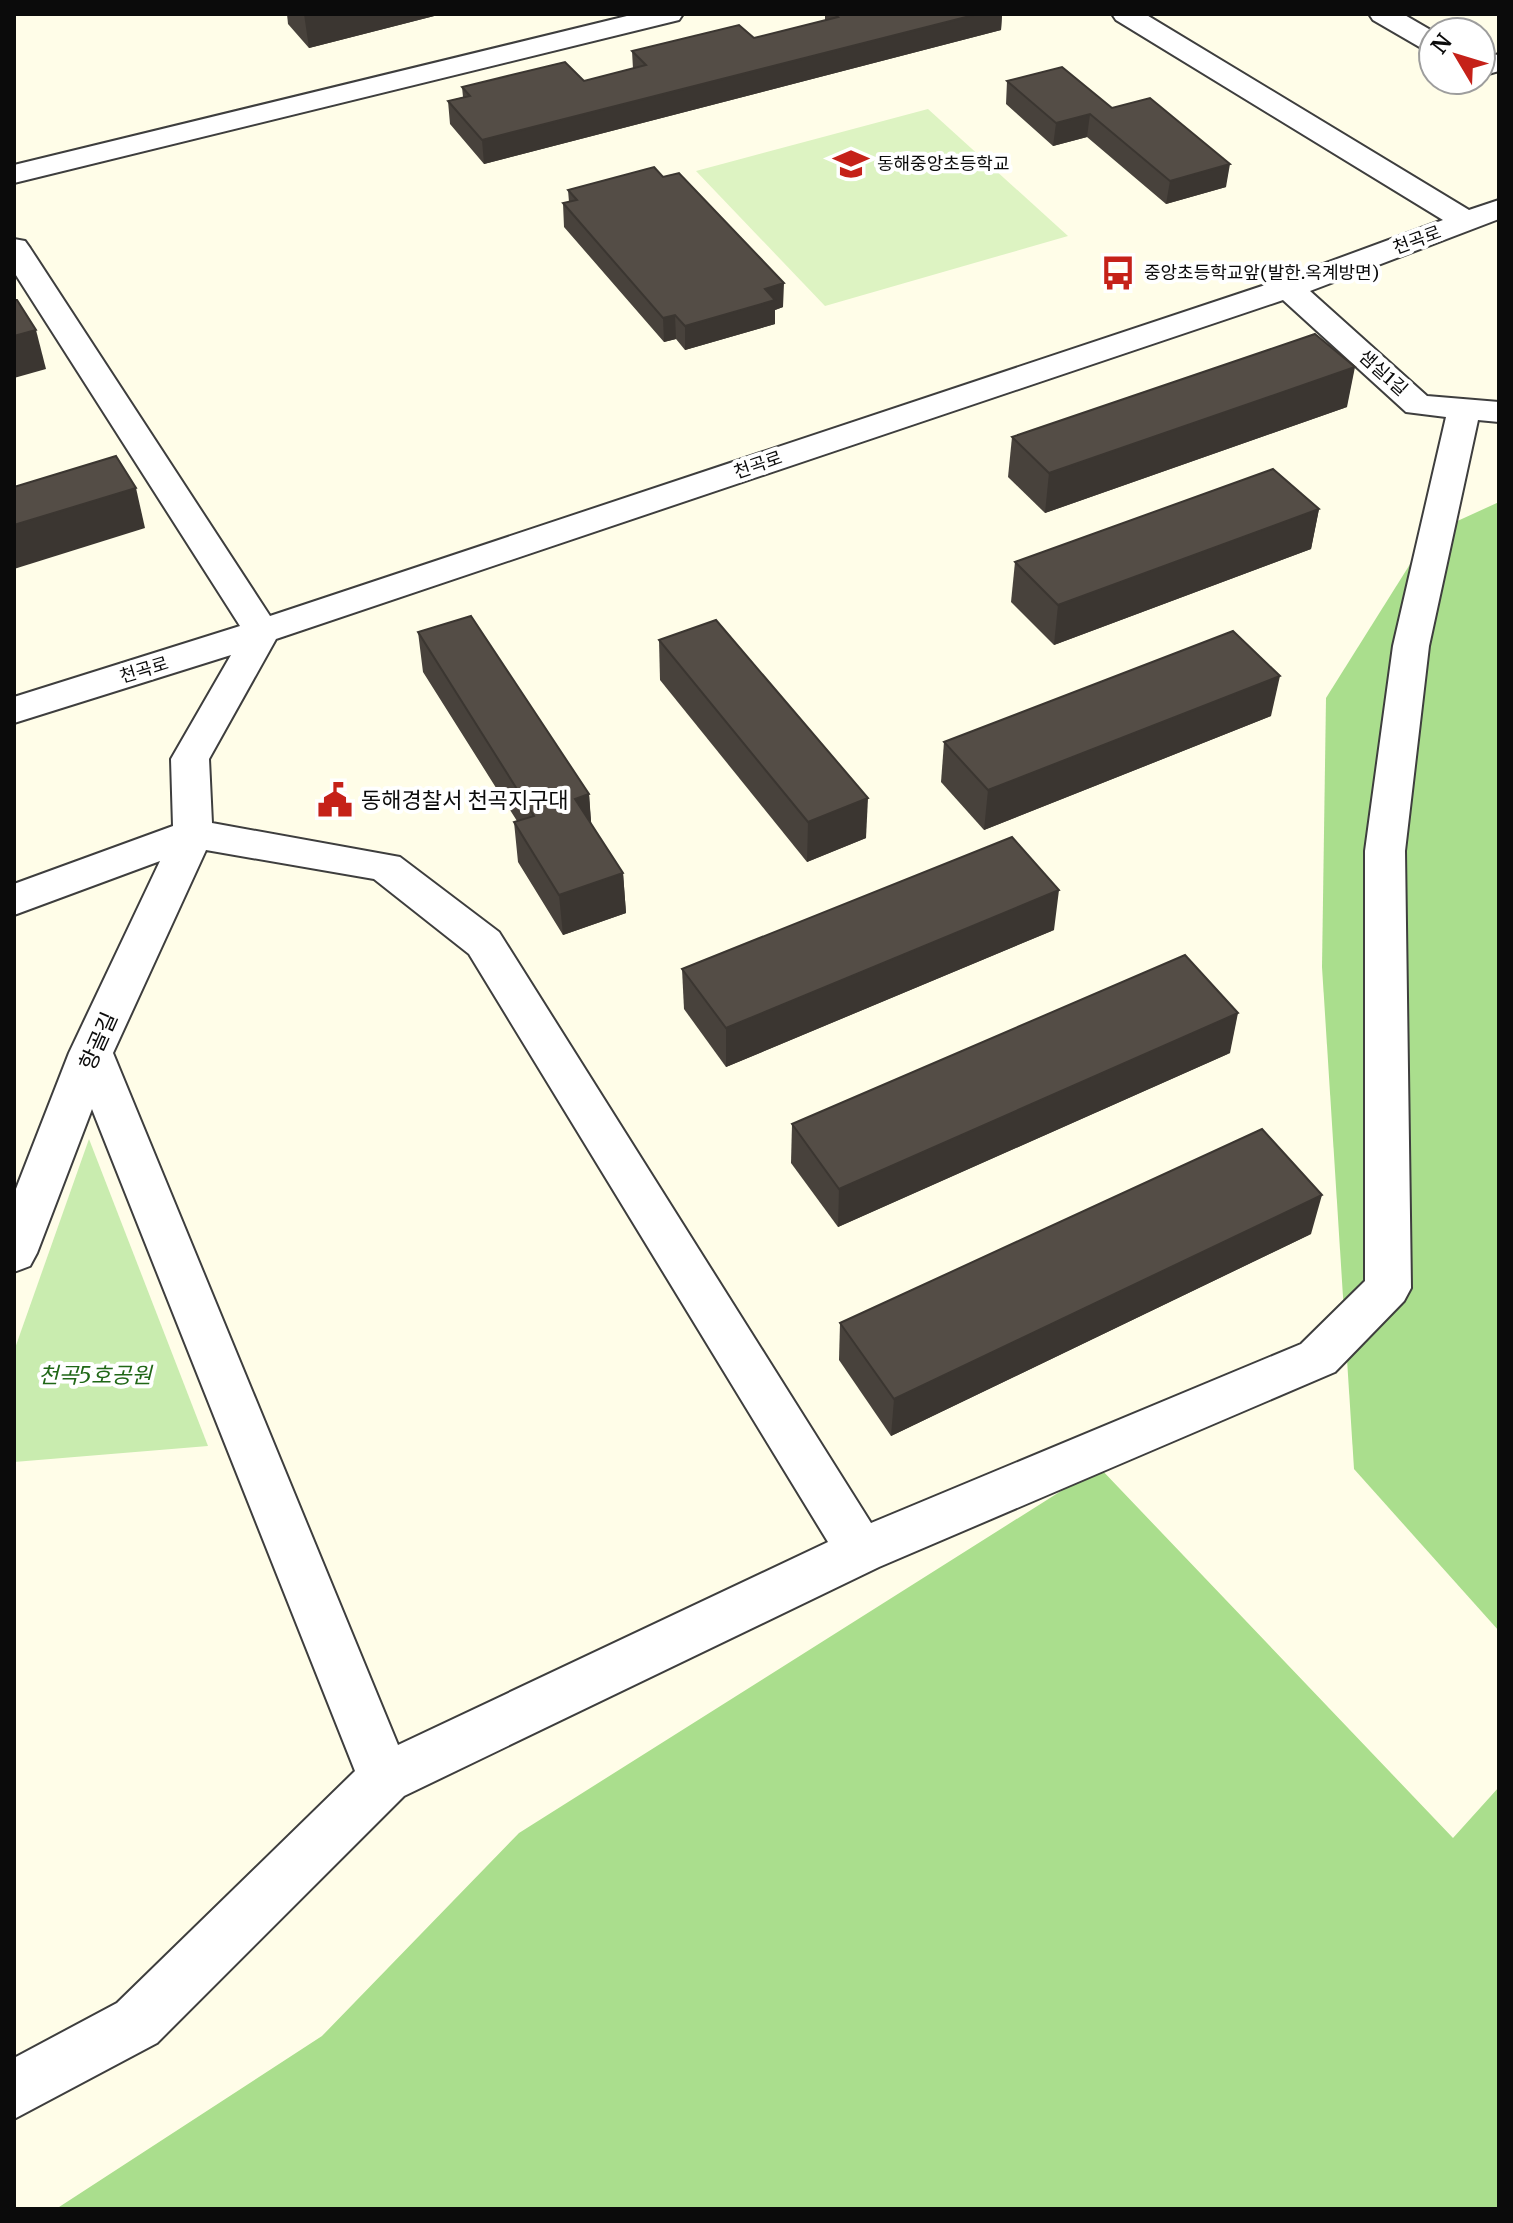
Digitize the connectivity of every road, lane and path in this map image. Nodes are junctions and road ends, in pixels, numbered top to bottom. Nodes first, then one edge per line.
1 (669, 14) edge
2 (1126, 14) edge
3 (1383, 14) edge
4 (1417, 34) edge
5 (14, 174) edge
6 (1484, 215) edge
7 (14, 248) edge
8 (1288, 288) junction
9 (1481, 411) edge
10 (262, 632) junction
11 (14, 710) edge
12 (193, 834) junction
13 (14, 900) edge
14 (91, 1053) junction
15 (14, 1253) edge
16 (861, 1551) junction
17 (385, 1778) junction
18 (14, 2090) edge

1 - 5 street
2 - 6 street
3 - 4 street
6 - 8 street, 천곡로
7 - 10 street
8 - 9 street, 샘실1길
8 - 10 street, 천곡로
9 - 16 street
10 - 11 street, 천곡로
10 - 12 street
12 - 13 street
12 - 14 street, 항골길
12 - 16 street
14 - 15 street, 항골길
14 - 17 street
16 - 17 street
17 - 18 street

